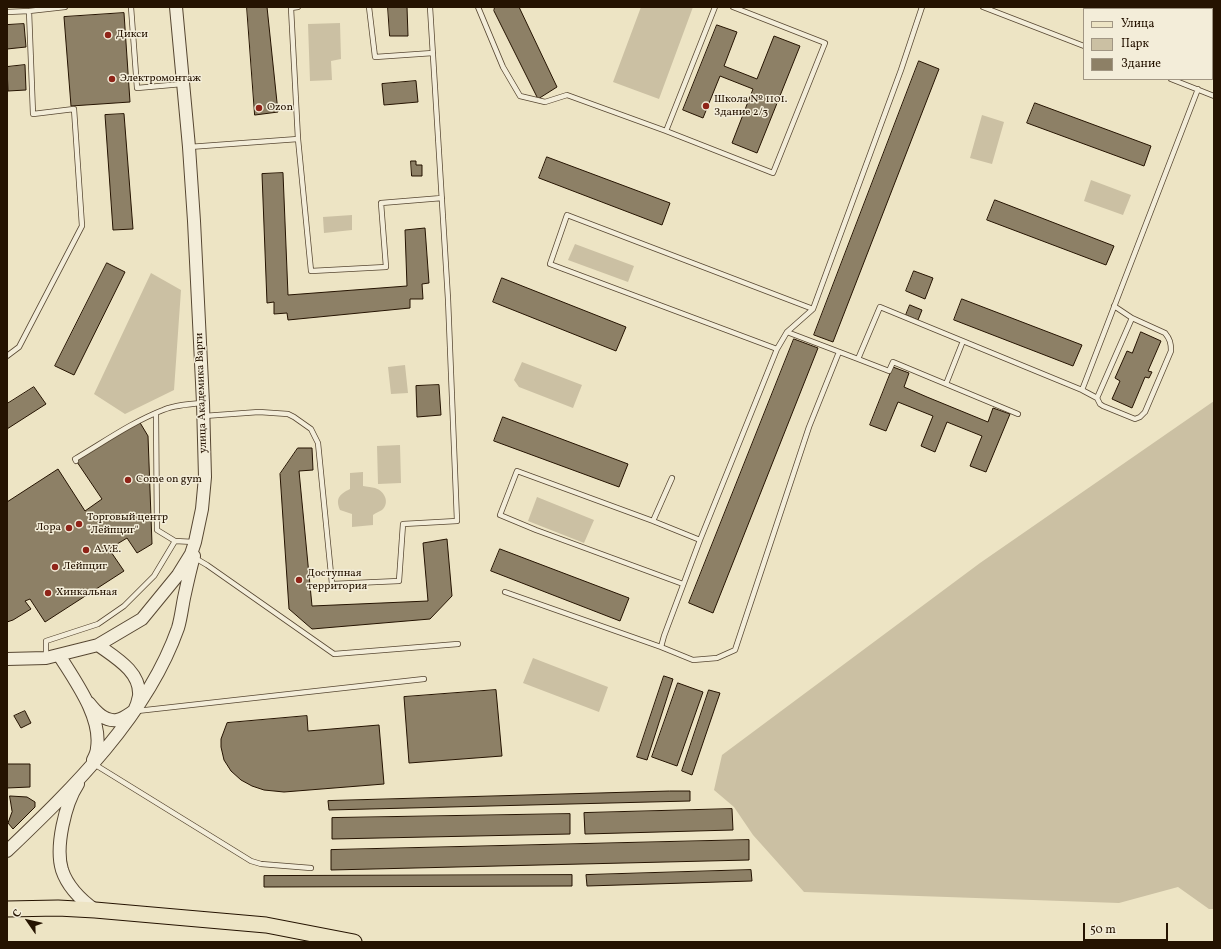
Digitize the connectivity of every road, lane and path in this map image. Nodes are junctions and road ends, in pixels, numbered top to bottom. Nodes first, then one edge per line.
1 (65, 7) edge
2 (131, 7) edge
3 (176, 7) edge
4 (298, 7) edge
5 (369, 7) edge
6 (430, 7) edge
7 (478, 7) edge
8 (715, 7) edge
9 (733, 7) edge
10 (922, 7) edge
11 (983, 7) edge
12 (29, 11) junction
13 (7, 12) edge
14 (1083, 46) edge
15 (433, 53) junction
16 (1174, 80) edge
17 (183, 83) junction
18 (1198, 89) junction
19 (1214, 96) edge
20 (666, 131) junction
21 (298, 140) junction
22 (189, 147) junction
23 (442, 198) junction
24 (1114, 306) junction
25 (814, 309) junction
26 (1132, 318) junction
27 (787, 332) junction
28 (963, 342) junction
29 (777, 349) junction
30 (839, 352) junction
31 (7, 356) edge
32 (858, 359) junction
33 (946, 384) junction
34 (1082, 390) junction
35 (1097, 398) junction
36 (203, 403) junction
37 (156, 414) junction
38 (1018, 414) dead end
39 (203, 416) junction
40 (76, 461) dead end
41 (672, 478) dead end
42 (653, 521) junction
43 (198, 529) junction
44 (700, 540) junction
45 (175, 541) junction
46 (196, 542) junction
47 (194, 557) junction
48 (683, 584) junction
49 (505, 592) dead end
50 (458, 644) dead end
51 (98, 645) junction
52 (661, 647) junction
53 (59, 655) junction
54 (46, 658) junction
55 (7, 659) edge
56 (424, 680) dead end
57 (82, 693) junction
58 (134, 711) junction
59 (92, 763) junction
60 (7, 851) edge
61 (311, 868) dead end
62 (7, 909) edge
63 (95, 910) junction
64 (354, 942) edge

1 - 12 lane
2 - 17 lane
3 - 17 street, улица Академика Варги
4 - 21 lane
5 - 15 lane
6 - 15 lane
7 - 20 lane
8 - 20 lane
9 - 20 lane
10 - 25 lane
11 - 14 lane
12 - 13 lane
12 - 31 lane
15 - 23 lane
16 - 18 lane
17 - 22 street, улица Академика Варги
18 - 19 lane
18 - 24 lane
21 - 22 lane
21 - 23 lane
22 - 36 street, улица Академика Варги
23 - 39 lane
24 - 26 lane
24 - 34 lane
25 - 27 lane
25 - 29 lane
26 - 35 lane
26 - 35 lane
27 - 29 lane
27 - 30 lane
28 - 32 lane
28 - 33 lane
28 - 34 lane
29 - 44 lane
30 - 32 lane
30 - 52 lane
32 - 33 lane
33 - 38 lane
34 - 35 lane
36 - 37 lane
36 - 39 street, улица Академика Варги
37 - 40 lane
37 - 45 lane
39 - 43 street, улица Академика Варги
41 - 42 lane
42 - 44 lane
42 - 48 lane
43 - 46 street, улица Академика Варги
43 - 47 street
44 - 48 lane
45 - 46 lane
45 - 54 lane
46 - 51 street, улица Академика Варги
47 - 50 lane
47 - 58 street
48 - 52 lane
49 - 52 lane
51 - 53 street, улица Академика Варги
51 - 58 street
53 - 54 street, улица Академика Варги
53 - 57 street
54 - 55 street, улица Академика Варги
56 - 58 lane
57 - 58 street
57 - 59 street
58 - 59 street
59 - 60 street
59 - 61 lane
59 - 63 street
62 - 63 main road
63 - 64 main road

